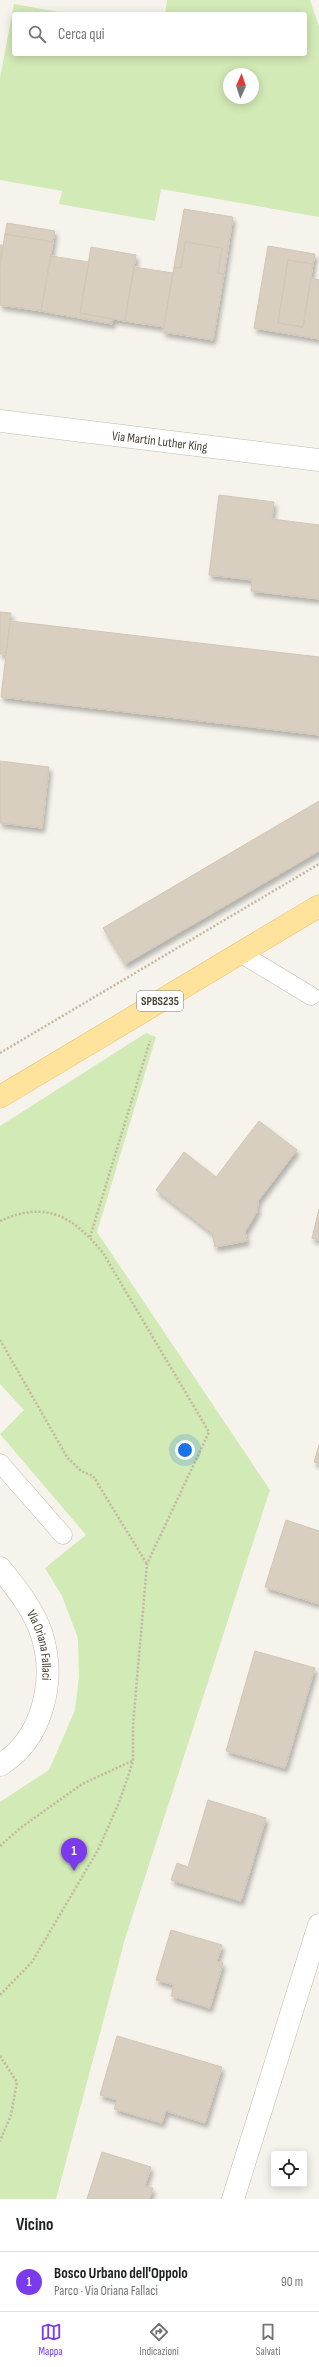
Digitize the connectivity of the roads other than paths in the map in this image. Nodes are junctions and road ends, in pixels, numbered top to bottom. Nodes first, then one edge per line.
1 (0, 421) edge
2 (319, 460) edge
3 (319, 906) edge
4 (240, 953) junction
5 (311, 996) dead end
6 (42, 1071) junction
7 (0, 1089) edge
8 (0, 1097) edge
9 (0, 1463) edge
10 (63, 1535) dead end
11 (0, 1568) edge
12 (0, 1765) edge
13 (319, 1925) edge
14 (233, 2199) edge

1 - 2 street, Via Martin Luther King
3 - 4 main road, SPBS235
4 - 5 lane
4 - 6 main road, SPBS235
6 - 7 street
6 - 8 main road, SPBS235
9 - 10 lane
11 - 12 street, Via Oriana Fallaci
13 - 14 street

